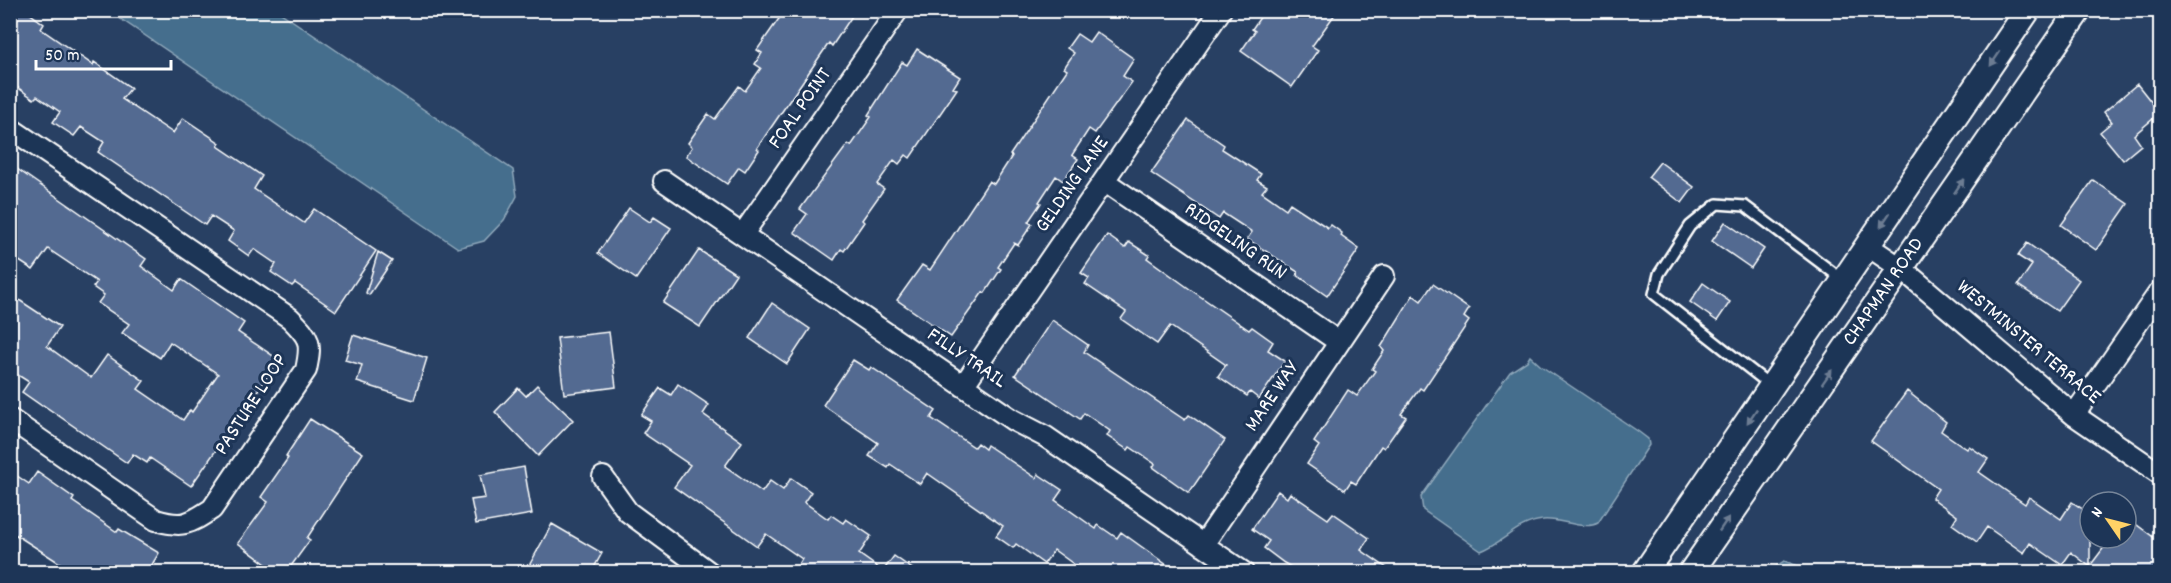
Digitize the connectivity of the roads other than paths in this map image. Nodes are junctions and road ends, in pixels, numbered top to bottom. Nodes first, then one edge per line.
1 (898, 10) edge
2 (1221, 10) edge
3 (2028, 10) edge
4 (2079, 10) edge
5 (10, 128) edge
6 (664, 181) dead end
7 (1104, 181) junction
8 (743, 234) junction
9 (1868, 246) junction
10 (1902, 269) junction
11 (1384, 276) dead end
12 (1844, 281) junction
13 (2160, 291) edge
14 (1339, 342) junction
15 (963, 386) junction
16 (1772, 386) junction
17 (2074, 415) junction
18 (10, 419) edge
19 (2160, 474) edge
20 (603, 477) dead end
21 (1203, 544) junction
22 (710, 573) edge
23 (1243, 573) edge
24 (1645, 573) edge
25 (1692, 573) edge

1 - 8 street, FOAL POINT
2 - 7 street, GELDING LANE
3 -> 9 street, CHAPMAN ROAD
10 -> 4 street, CHAPMAN ROAD
5 - 18 street, PASTURE LOOP
6 - 8 street, FILLY TRAIL
7 - 14 street, RIDGELING RUN
7 - 15 street, GELDING LANE
8 - 15 street, FILLY TRAIL
9 - 10 street, WESTMINSTER TERRACE
9 - 12 street, CHAPMAN ROAD
10 - 17 street, WESTMINSTER TERRACE
25 -> 10 street, CHAPMAN ROAD
11 - 14 street, MARE WAY
12 - 16 street, CHAPMAN ROAD
12 - 16 lane
13 - 17 street
14 - 21 street, MARE WAY
15 - 21 street, FILLY TRAIL
16 -> 24 street, CHAPMAN ROAD
17 - 19 street, WESTMINSTER TERRACE
20 - 22 street
21 - 23 street, FILLY TRAIL

